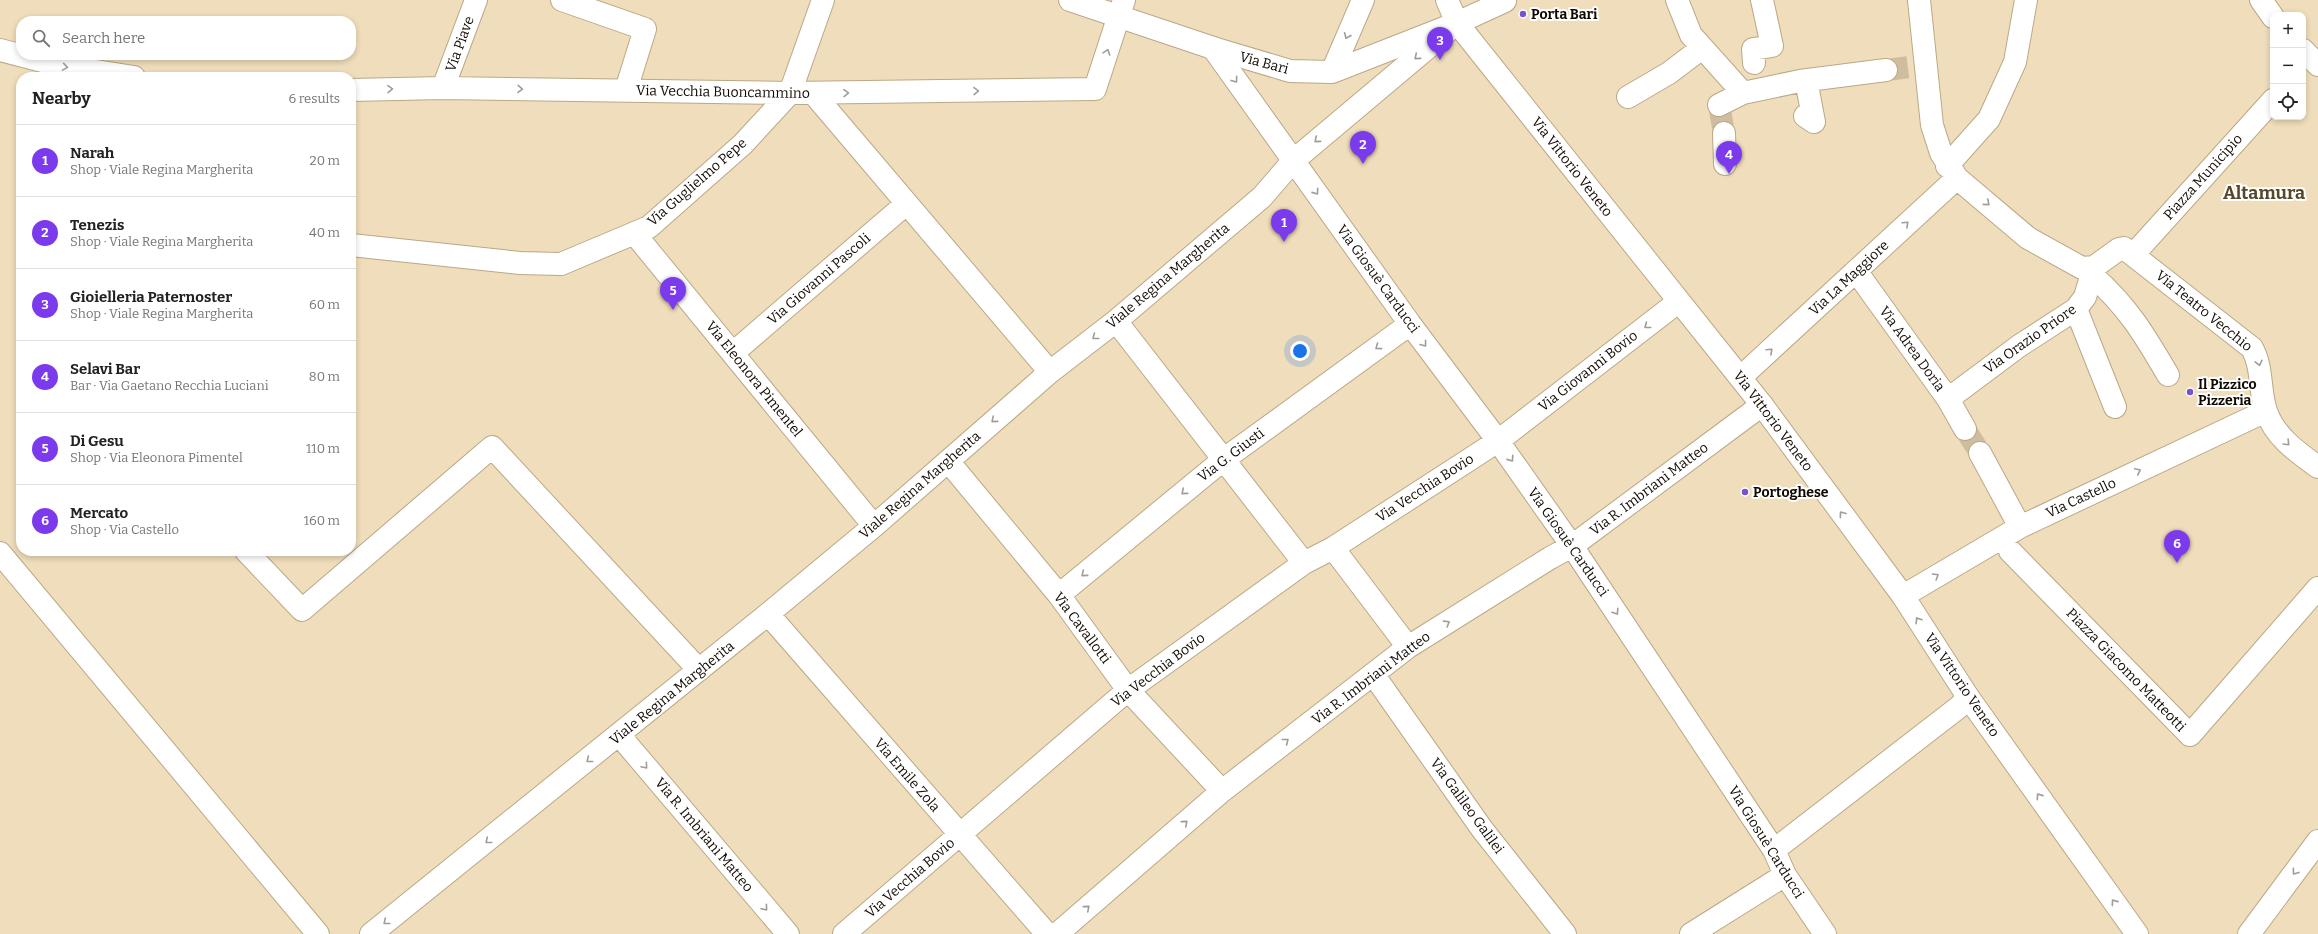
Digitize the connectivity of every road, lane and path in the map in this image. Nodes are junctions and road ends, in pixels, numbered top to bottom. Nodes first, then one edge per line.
1 (476, 0) edge
2 (562, 0) edge
3 (824, 0) edge
4 (1070, 0) edge
5 (1363, 0) edge
6 (1447, 0) edge
7 (1461, 0) edge
8 (1677, 0) edge
9 (1762, 0) edge
10 (1919, 0) edge
11 (2026, 0) edge
12 (2261, 0) edge
13 (1505, 1) edge
14 (1122, 8) edge
15 (2270, 13) edge
16 (1458, 22) junction
17 (1213, 48) junction
18 (1702, 48) junction
19 (0, 50) edge
20 (16, 54) edge
21 (36, 60) edge
22 (1754, 64) junction
23 (1886, 70) tunnel mouth
24 (99, 72) edge
25 (1332, 72) junction
26 (1725, 74) junction
27 (1806, 80) junction
28 (1771, 87) junction
29 (443, 88) junction
30 (356, 90) edge
31 (626, 90) junction
32 (790, 93) junction
33 (813, 93) junction
34 (1743, 93) junction
35 (1628, 98) dead end
36 (2270, 103) edge
37 (1719, 105) dead end
38 (1805, 116) dead end
39 (1724, 133) tunnel mouth
40 (1294, 161) junction
41 (1725, 164) dead end
42 (1952, 172) junction
43 (906, 204) junction
44 (634, 233) junction
45 (356, 246) edge
46 (2129, 252) junction
47 (1856, 271) junction
48 (2093, 271) junction
49 (1678, 302) junction
50 (2076, 309) junction
51 (1116, 321) junction
52 (1410, 324) junction
53 (733, 353) junction
54 (1050, 372) junction
55 (2168, 375) dead end
56 (1741, 377) junction
57 (1948, 399) junction
58 (1762, 405) junction
59 (2115, 407) dead end
60 (2266, 411) junction
61 (1965, 429) tunnel mouth
62 (1498, 441) junction
63 (1980, 453) tunnel mouth
64 (1223, 460) junction
65 (948, 461) junction
66 (2318, 467) edge
67 (874, 526) junction
68 (2020, 527) junction
69 (1572, 546) junction
70 (1333, 548) junction
71 (2010, 551) dead end
72 (0, 553) edge
73 (251, 556) edge
74 (1304, 563) junction
75 (2318, 588) edge
76 (1059, 595) junction
77 (1902, 596) junction
78 (768, 614) junction
79 (1408, 647) junction
80 (699, 670) junction
81 (1373, 674) junction
82 (1128, 690) junction
83 (1968, 697) junction
84 (620, 736) junction
85 (1222, 791) junction
86 (960, 835) junction
87 (2318, 841) edge
88 (1774, 850) junction
89 (1785, 875) junction
90 (318, 934) edge
91 (371, 934) edge
92 (788, 934) edge
93 (844, 934) edge
94 (1047, 934) edge
95 (1057, 934) edge
96 (1565, 934) edge
97 (1691, 934) edge
98 (1825, 934) edge
99 (2137, 934) edge
100 (2250, 934) edge

1 - 29 street, Via Piave
2 - 31 street
3 - 32 street, Via Guglielmo Pepe
4 - 14 street, Via Bari
5 -> 25 street
6 - 16 street, Via Vittorio Veneto
7 - 16 street
8 - 18 street
9 - 22 street
10 - 42 street
11 - 42 street, Via La Maggiore
12 - 15 street
13 - 16 street
14 - 17 street, Via Bari
33 -> 14 street, Via Vecchia Buoncammino
16 - 25 street, Via Bari
16 -> 40 street, Viale Regina Margherita
16 - 49 street, Via Vittorio Veneto
17 - 25 street, Via Bari
17 -> 40 street, Via Giosuè Carducci
18 - 26 street
18 - 35 street
19 -> 20 street
21 -> 24 street
22 - 26 street
22 - 28 street
23 - 27 street
26 - 34 street
27 - 28 street
27 - 38 street
28 - 34 street
30 -> 29 street, Via Vecchia Buoncammino
29 -> 31 street, Via Vecchia Buoncammino
31 - 32 street, Via Vecchia Buoncammino
32 - 33 street, Via Vecchia Buoncammino
32 - 44 street, Via Guglielmo Pepe
33 - 43 street
34 - 37 street
36 - 46 street, Piazza Municipio
39 - 41 street
40 - 51 street, Viale Regina Margherita
40 -> 52 street, Via Giosuè Carducci
47 -> 42 street, Via La Maggiore
42 -> 48 street
43 - 53 street, Via Giovanni Pascoli
43 - 54 street
44 - 45 street, Via Guglielmo Pepe
44 - 53 street, Via Eleonora Pimentel
46 - 48 street, Piazza Municipio
46 -> 60 street, Via Teatro Vecchio
56 -> 47 street, Via La Maggiore
47 - 57 street, Via Adrea Doria
48 - 50 street, Via Orazio Priore
48 - 55 street
49 - 56 street, Via Vittorio Veneto
49 -> 62 street, Via Giovanni Bovio
50 - 57 street, Via Orazio Priore
50 - 59 street
51 -> 54 street, Viale Regina Margherita
51 - 64 street
52 -> 62 street, Via Giosuè Carducci
52 -> 64 street, Via G. Giusti
53 - 67 street, Via Eleonora Pimentel
54 -> 65 street, Viale Regina Margherita
56 - 58 street, Via Vittorio Veneto
57 - 61 street, Via Adrea Doria
58 - 69 street, Via R. Imbriani Matteo
77 -> 58 street, Via Vittorio Veneto
60 -> 66 street
68 -> 60 street, Via Castello
62 -> 69 street, Via Giosuè Carducci
62 - 70 street, Via Vecchia Bovio
63 - 68 street
64 - 74 street
64 -> 76 street, Via G. Giusti
65 - 67 street, Viale Regina Margherita
65 - 76 street, Via Cavallotti
67 - 78 street, Viale Regina Margherita
77 -> 68 street, Via Castello
79 -> 69 street, Via R. Imbriani Matteo
69 -> 88 street, Via Giosuè Carducci
70 - 74 street, Via Vecchia Bovio
70 - 79 street
71 - 75 street, Piazza Giacomo Matteotti
72 - 90 street
73 - 80 street
74 - 82 street, Via Vecchia Bovio
76 - 82 street, Via Cavallotti
83 -> 77 street, Via Vittorio Veneto
78 - 80 street, Viale Regina Margherita
78 - 86 street, Via Emile Zola
79 - 81 street, Via R. Imbriani Matteo
80 - 84 street, Viale Regina Margherita
85 -> 81 street, Via R. Imbriani Matteo
81 - 96 street, Via Galileo Galilei
82 - 85 street, Via Cavallotti
82 - 86 street, Via Vecchia Bovio
83 - 88 street
99 -> 83 street, Via Vittorio Veneto
84 -> 91 street, Viale Regina Margherita
84 -> 92 street, Via R. Imbriani Matteo
95 -> 85 street, Via R. Imbriani Matteo
86 - 93 street, Via Vecchia Bovio
86 - 94 street, Via Emile Zola
87 -> 100 street
88 - 89 street, Via Giosuè Carducci
89 - 97 street
89 - 98 street, Via Giosuè Carducci

